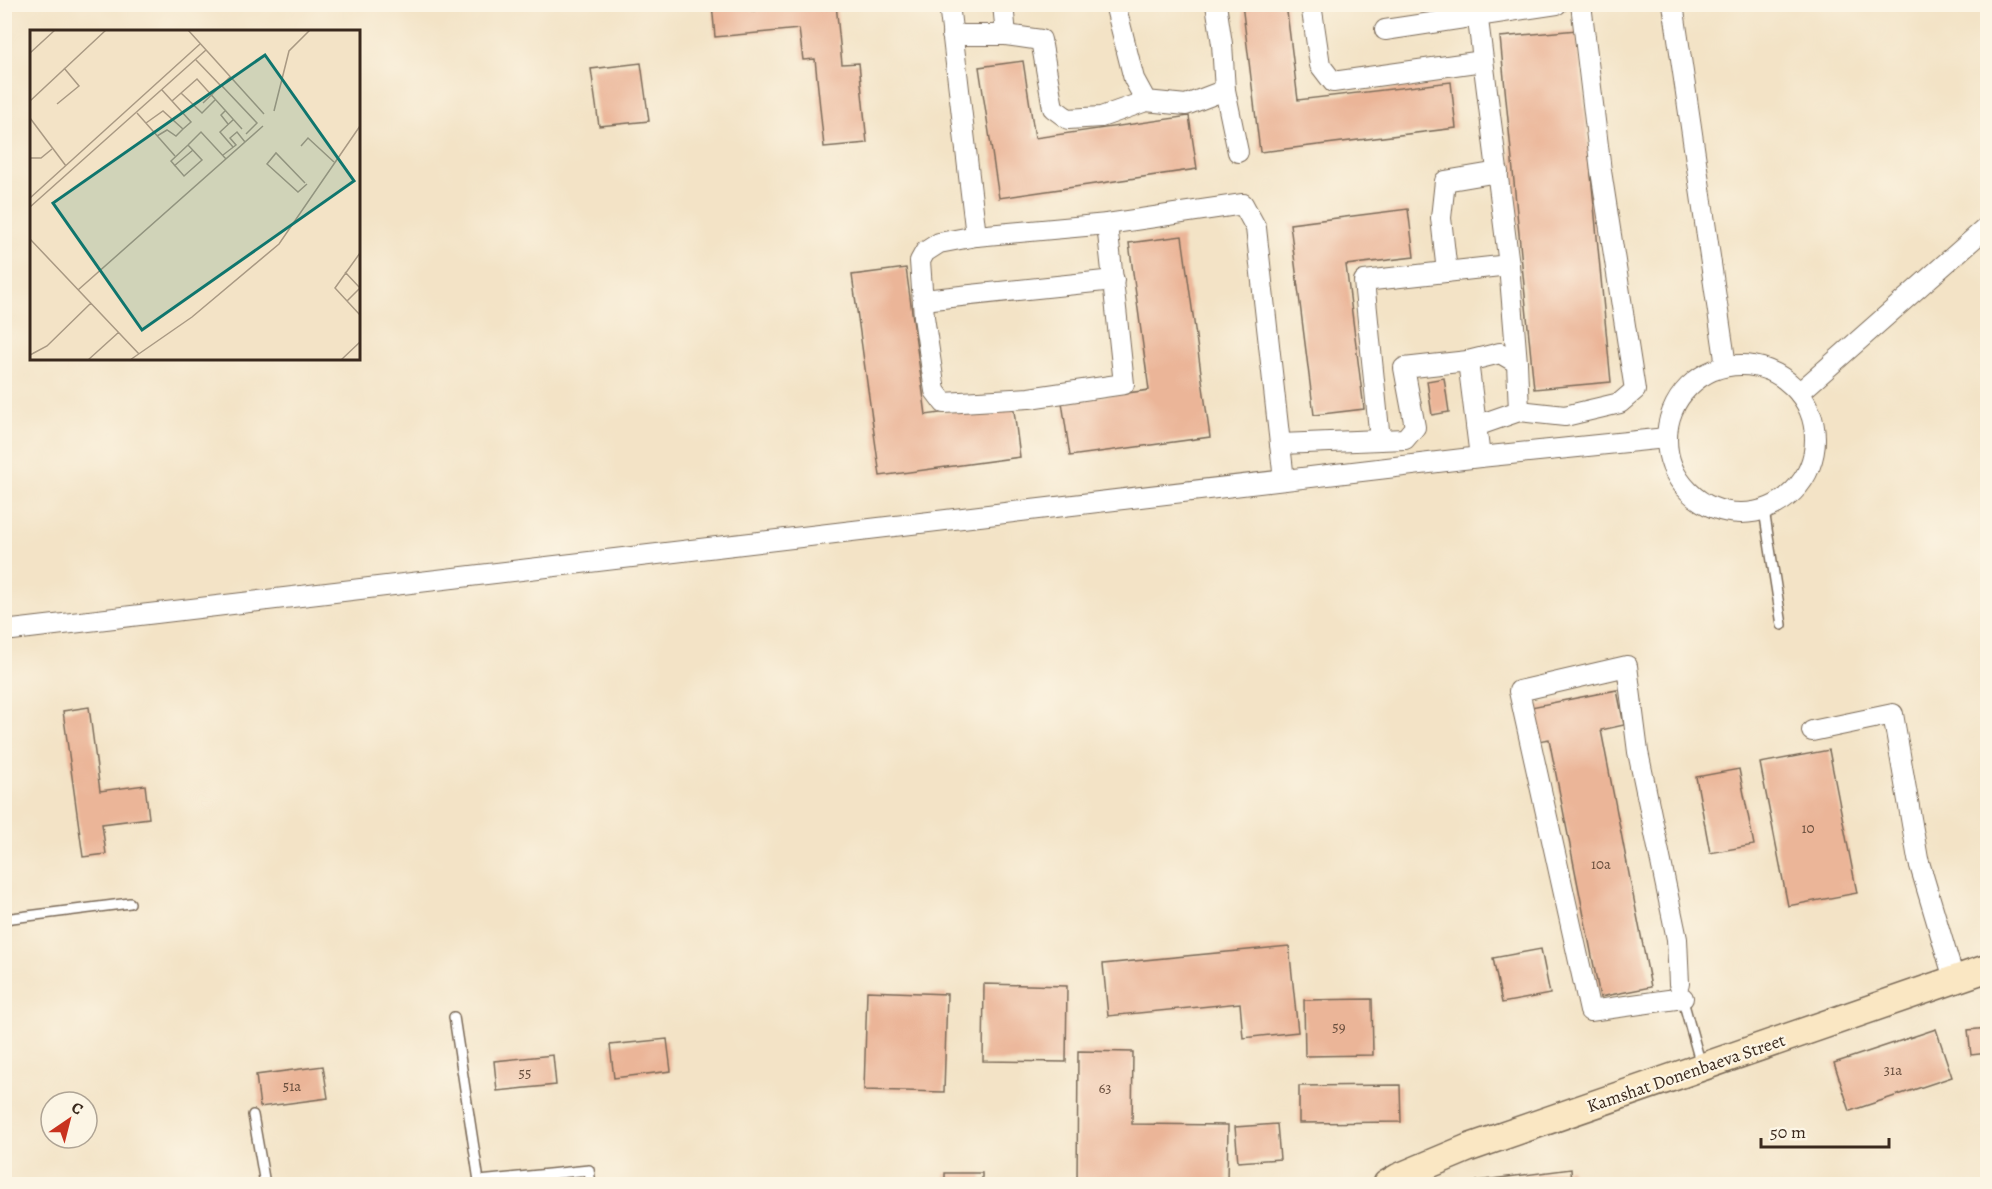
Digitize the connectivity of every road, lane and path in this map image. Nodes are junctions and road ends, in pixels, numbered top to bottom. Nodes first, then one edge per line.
1 (949, 4) edge
2 (1003, 4) edge
3 (1115, 4) edge
4 (1216, 4) edge
5 (1311, 4) edge
6 (1557, 4) edge
7 (1581, 4) edge
8 (1673, 4) edge
9 (1477, 10) edge
10 (1384, 30) dead end
11 (1006, 34) junction
12 (952, 35) junction
13 (1483, 61) junction
14 (1225, 90) junction
15 (1146, 101) junction
16 (1238, 152) dead end
17 (1498, 172) junction
18 (1107, 224) junction
19 (1988, 226) edge
20 (976, 236) junction
21 (1509, 265) junction
22 (1447, 272) junction
23 (1114, 280) junction
24 (923, 300) junction
25 (1468, 361) junction
26 (1516, 363) junction
27 (1726, 366) junction
28 (1404, 368) junction
29 (1373, 373) junction
30 (1799, 393) junction
31 (1519, 411) junction
32 (1476, 426) junction
33 (1666, 438) junction
34 (1380, 440) junction
35 (1280, 444) junction
36 (1480, 457) junction
37 (1284, 480) junction
38 (1764, 510) junction
39 (1782, 625) dead end
40 (4, 631) edge
41 (1812, 731) dead end
42 (130, 903) dead end
43 (4, 919) edge
44 (1988, 968) edge
45 (1954, 979) junction
46 (1681, 992) junction
47 (454, 1017) dead end
48 (1702, 1067) junction
49 (253, 1115) dead end
50 (265, 1185) edge
51 (591, 1185) edge
52 (1387, 1185) edge

1 - 12 street
2 - 11 street
3 - 15 street
4 - 14 street
5 - 13 street
6 - 9 street
7 - 31 street
8 - 27 street
9 - 10 street
9 - 13 street
11 - 12 street
11 - 15 street
12 - 20 street
13 - 17 street
14 - 15 street
14 - 16 street
17 - 21 street
17 - 22 street
18 - 20 street
18 - 23 street
18 - 35 street
19 - 30 street
20 - 24 street
21 - 22 street
21 - 26 street
22 - 29 street
23 - 24 street
23 - 24 street
25 - 26 street
25 - 28 street
25 - 32 street
26 - 31 street
27 - 30 street
27 - 33 street
28 - 29 street
28 - 34 street
29 - 34 street
30 - 38 street
31 - 32 street
32 - 36 street
33 - 36 street
33 - 38 street
34 - 35 street
35 - 37 street
36 - 37 street
37 - 40 street
38 - 39 lane
41 - 45 street
42 - 43 lane
44 - 45 street, Kamshat Donenbaeva Street
45 - 48 street, Kamshat Donenbaeva Street
46 - 46 street
46 - 48 lane
47 - 51 lane
48 - 52 street, Kamshat Donenbaeva Street
49 - 50 lane

